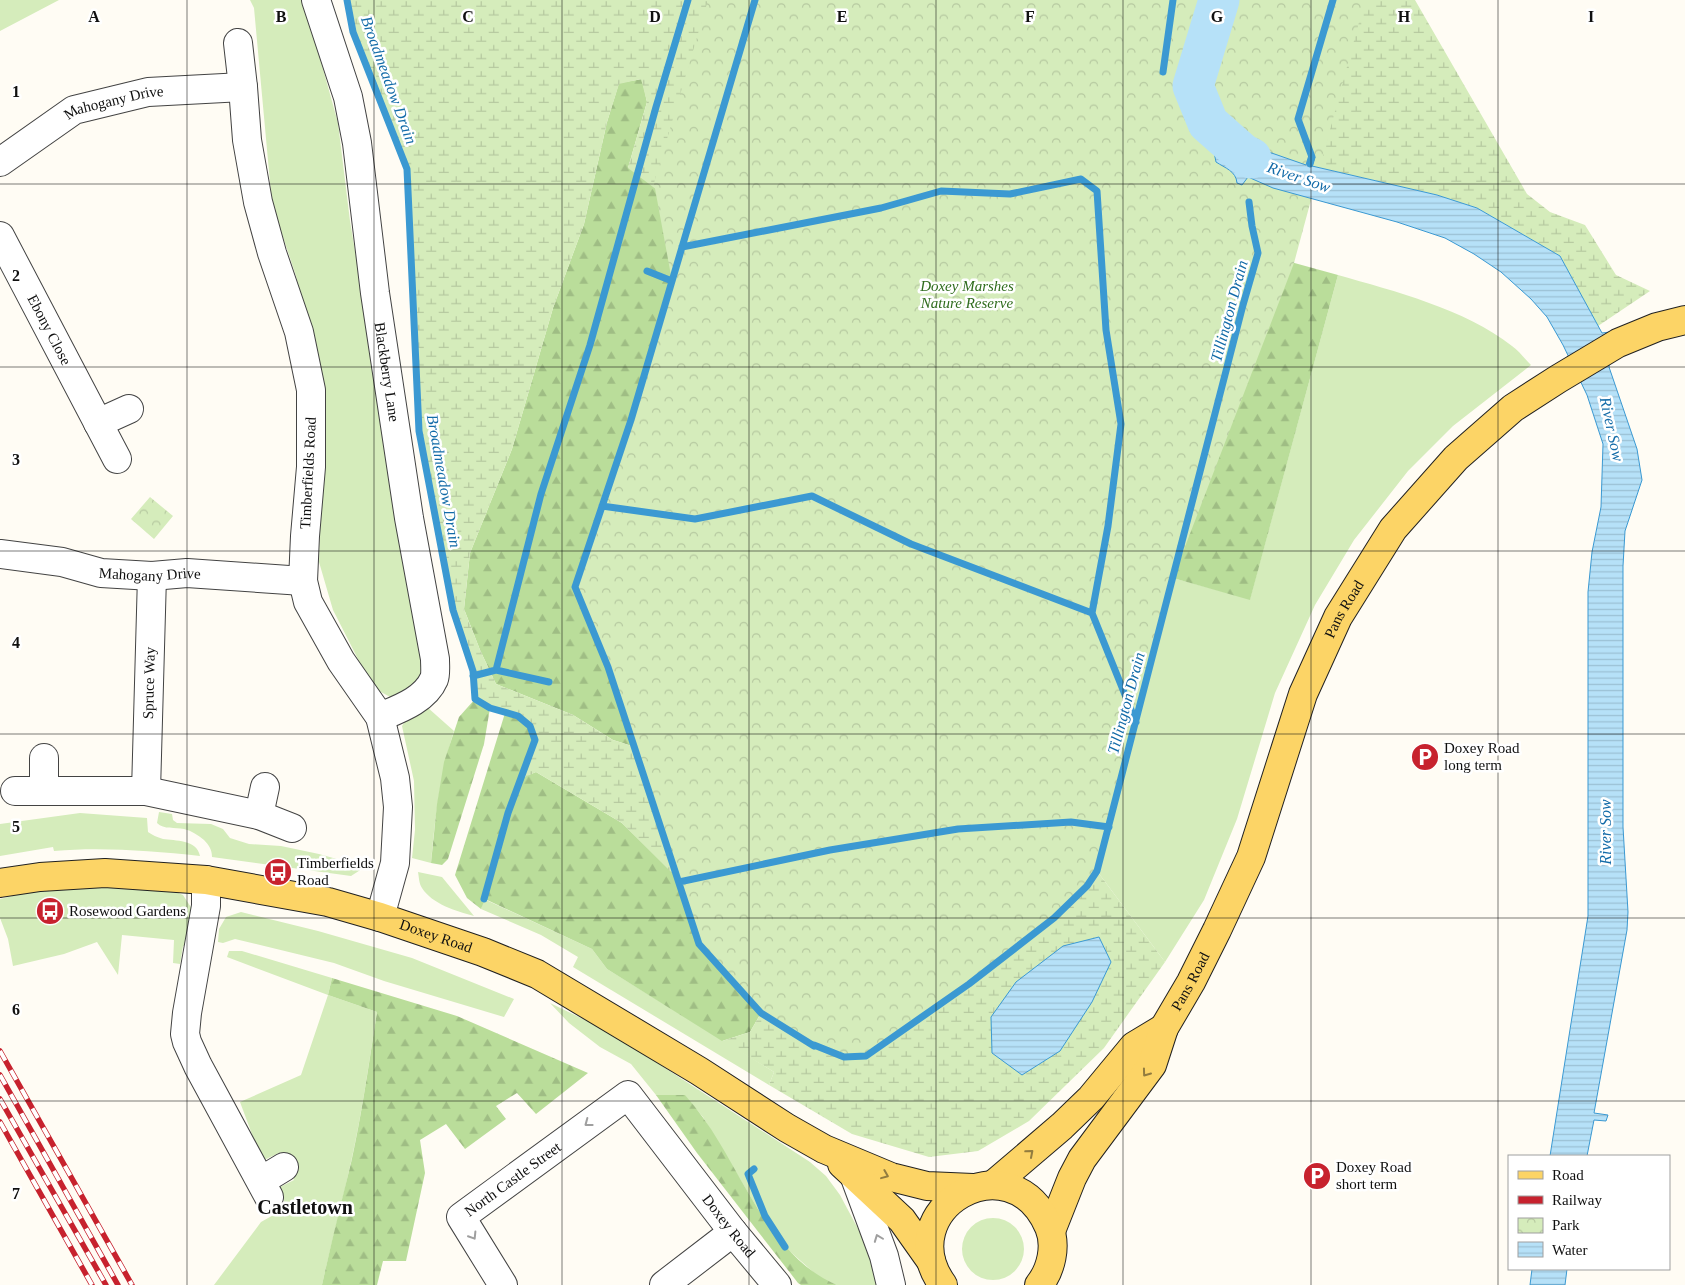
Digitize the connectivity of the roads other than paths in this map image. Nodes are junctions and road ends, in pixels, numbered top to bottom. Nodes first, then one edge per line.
1 (316, 0) edge
2 (238, 43) dead end
3 (243, 87) junction
4 (0, 162) edge
5 (0, 236) edge
6 (1685, 320) edge
7 (129, 409) dead end
8 (98, 424) junction
9 (116, 459) dead end
10 (0, 554) edge
11 (152, 576) junction
12 (303, 581) junction
13 (380, 717) junction
14 (44, 758) dead end
15 (265, 786) dead end
16 (15, 791) dead end
17 (44, 791) junction
18 (146, 791) junction
19 (259, 815) junction
20 (292, 828) dead end
21 (206, 880) junction
22 (0, 883) edge
23 (380, 917) junction
24 (1164, 1028) junction
25 (628, 1095) joint
26 (824, 1149) junction
27 (284, 1167) dead end
28 (854, 1175) junction
29 (983, 1186) junction
30 (1051, 1231) junction
31 (733, 1232) junction
32 (936, 1276) edge
33 (503, 1285) edge
34 (664, 1285) edge
35 (777, 1285) edge
36 (891, 1285) edge
37 (1039, 1285) edge

1 - 13 street, Blackberry Lane
2 - 3 street, Timberfields Road
3 - 4 street, Mahogany Drive
3 - 12 street, Timberfields Road
5 - 8 street, Ebony Close
6 - 24 main road, Pans Road
7 - 8 street
8 - 9 street, Ebony Close
10 - 11 street, Mahogany Drive
11 - 12 street, Mahogany Drive
11 - 18 street, Spruce Way
12 - 13 street, Timberfields Road
13 - 23 street, Timberfields Road
14 - 17 street
15 - 19 street
16 - 17 street
17 - 18 street
18 - 19 street
19 - 20 street
21 - 22 main road, Doxey Road
21 - 23 main road, Doxey Road
21 - 27 street
23 - 26 main road, Doxey Road
29 -> 24 main road, Pans Road
24 -> 30 main road, Pans Road
25 - 31 street, Doxey Road
25 -> 33 street, North Castle Street
26 - 28 main road, Doxey Road
26 -> 29 main road, Doxey Road
28 - 32 main road, Doxey Road
36 -> 28 street
29 - 30 main road, Doxey Road
29 - 32 main road, Pans Road
30 - 37 main road
31 - 34 street
31 - 35 street, Doxey Road

